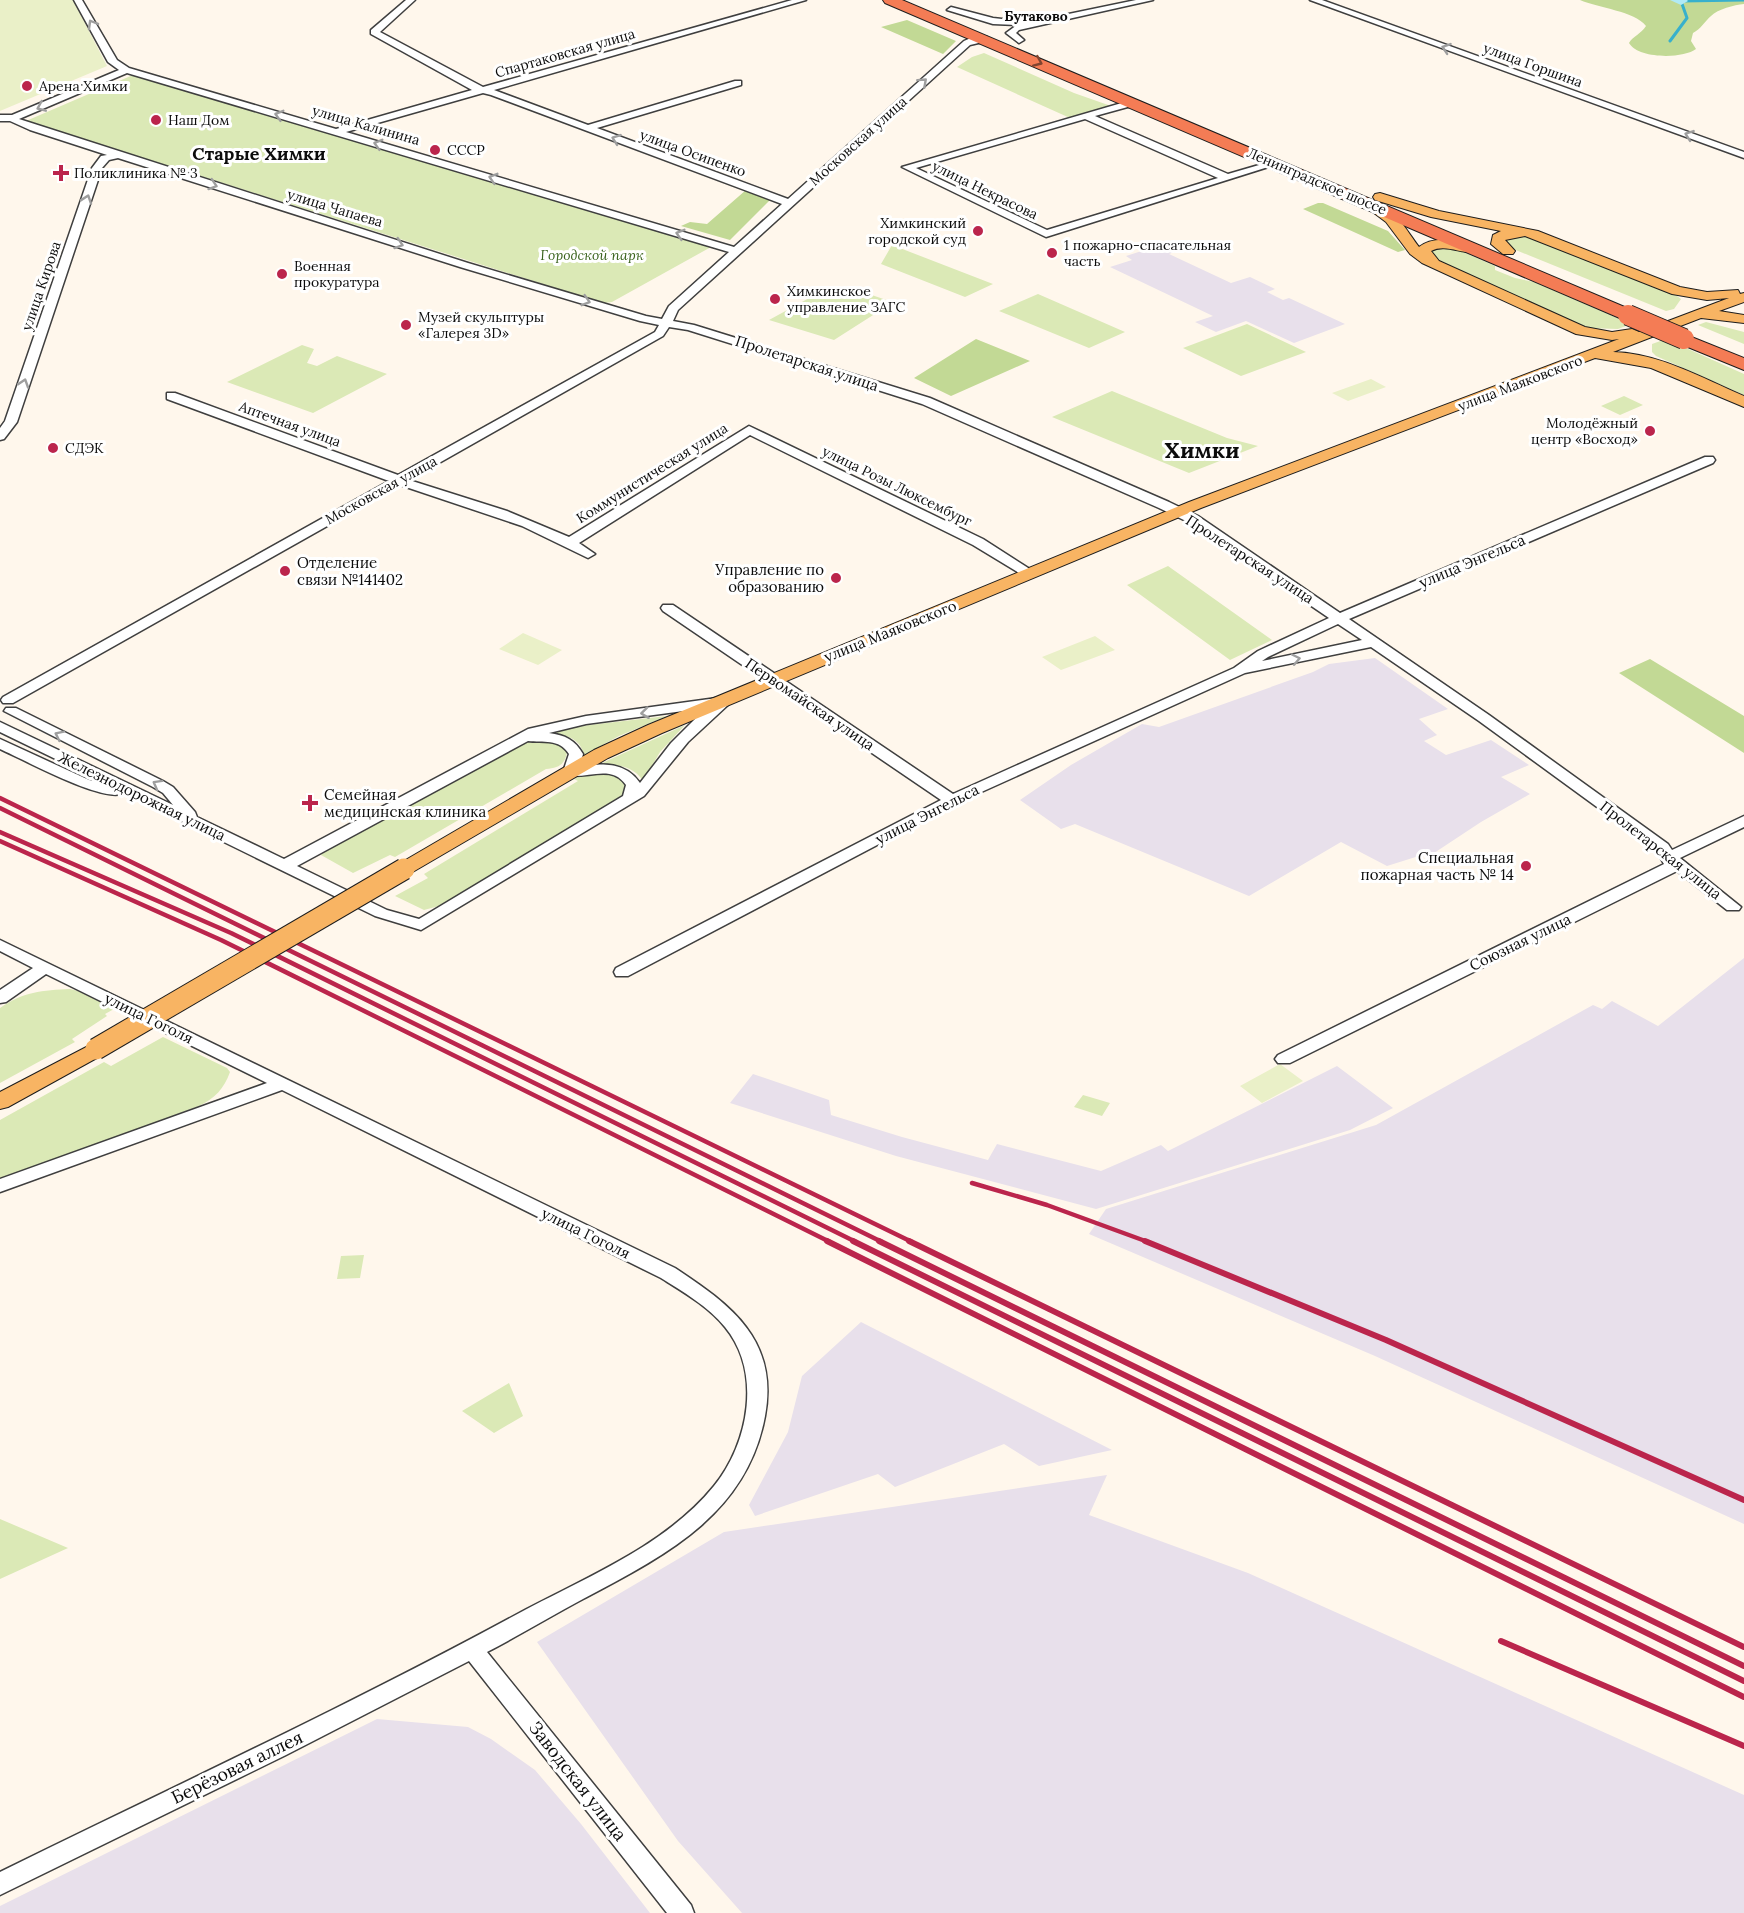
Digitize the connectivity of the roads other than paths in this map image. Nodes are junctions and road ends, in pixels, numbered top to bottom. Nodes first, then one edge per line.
1 (78, 0) edge
2 (411, 0) edge
3 (802, 0) edge
4 (890, 0) edge
5 (926, 0) edge
6 (1149, 0) edge
7 (1314, 0) edge
8 (951, 10) junction
9 (1033, 23) junction
10 (984, 39) junction
11 (1019, 40) junction
12 (126, 70) junction
13 (738, 83) dead end
14 (483, 90) junction
15 (1132, 103) junction
16 (1086, 116) junction
17 (0, 118) edge
18 (13, 118) junction
19 (587, 128) junction
20 (335, 132) junction
21 (1744, 154) edge
22 (117, 155) junction
23 (1276, 163) junction
24 (1228, 178) junction
25 (1374, 200) junction
26 (789, 203) junction
27 (1544, 239) junction
28 (1508, 251) junction
29 (734, 252) junction
30 (1484, 252) junction
31 (1435, 264) junction
32 (1677, 291) junction
33 (1741, 296) edge
34 (1744, 312) edge
35 (1636, 313) junction
36 (1744, 319) edge
37 (665, 325) junction
38 (1690, 325) junction
39 (1581, 331) junction
40 (1628, 335) junction
41 (1646, 335) junction
42 (1744, 352) edge
43 (1589, 354) junction
44 (1651, 362) junction
45 (1744, 365) edge
46 (171, 396) dead end
47 (1744, 402) edge
48 (750, 430) joint
49 (0, 435) edge
50 (1709, 460) dead end
51 (399, 480) junction
52 (1179, 512) junction
53 (571, 542) junction
54 (588, 554) dead end
55 (1029, 573) junction
56 (668, 608) dead end
57 (1340, 618) junction
58 (1374, 642) junction
59 (1239, 670) junction
60 (773, 680) junction
61 (724, 701) junction
62 (3, 703) edge
63 (0, 726) edge
64 (516, 741) junction
65 (0, 743) edge
66 (571, 772) junction
67 (140, 794) junction
68 (630, 799) junction
69 (952, 800) junction
70 (1744, 821) edge
71 (196, 822) junction
72 (1669, 857) junction
73 (285, 866) junction
74 (1733, 907) dead end
75 (0, 945) edge
76 (45, 967) junction
77 (622, 972) dead end
78 (0, 998) edge
79 (1284, 1059) dead end
80 (282, 1084) junction
81 (0, 1102) edge
82 (0, 1186) edge
83 (473, 1650) junction
84 (0, 1884) edge
85 (682, 1913) edge

12 -> 1 street
2 - 14 street, улица Осипенко
3 - 14 street, Спартаковская улица
4 - 10 highway, Ленинградское шоссе
5 - 8 highway, Ленинградское шоссе
6 - 9 street
21 -> 7 street, улица Горшина
8 - 9 street
8 - 11 highway, Ленинградское шоссе
9 - 11 street
10 -> 15 highway, Ленинградское шоссе
26 -> 10 street, Московская улица
11 - 25 highway, Ленинградское шоссе
12 -> 18 street
20 -> 12 street, улица Калинина
13 - 19 street
14 - 19 street, улица Осипенко
14 - 20 street, Спартаковская улица
15 - 16 street, улица Некрасова
15 - 23 highway, Ленинградское шоссе
16 - 24 street
16 - 24 street, улица Некрасова
17 - 18 street
18 - 22 street, улица Чапаева
26 -> 19 street, улица Осипенко
29 -> 20 street, улица Калинина
22 -> 37 street, улица Чапаева
49 -> 22 street, улица Кирова
23 - 24 street, улица Некрасова
23 - 25 highway, Ленинградское шоссе
25 - 27 main road
25 - 28 highway, Ленинградское шоссе
25 - 30 highway, Ленинградское шоссе
25 - 31 main road
26 - 29 street, Московская улица
27 - 28 main road
27 - 32 main road
28 - 35 highway, Ленинградское шоссе
29 - 37 street, Московская улица
30 - 31 main road
30 - 35 highway, Ленинградское шоссе
31 - 39 main road
32 - 33 main road
32 - 38 main road
33 - 34 main road
33 - 38 main road
35 - 38 highway, Ленинградское шоссе, bridge
36 - 38 main road
37 - 51 street, Московская улица
37 - 52 street, Пролетарская улица
38 - 40 main road, улица Маяковского
38 - 41 main road, улица Маяковского
38 - 42 highway, Ленинградское шоссе
38 - 45 highway, Ленинградское шоссе
39 - 40 main road
39 - 43 main road
40 - 43 main road, улица Маяковского
41 - 43 main road, улица Маяковского
41 - 44 main road
43 - 44 main road
43 - 52 main road, улица Маяковского
44 - 47 main road
46 - 51 street, Аптечная улица
48 - 53 street, Коммунистическая улица
48 - 55 street, улица Розы Люксембург
50 - 57 street, улица Энгельса
51 - 53 street
51 - 62 street, Московская улица
52 - 55 main road, улица Маяковского
52 - 57 street, Пролетарская улица
53 - 54 street
55 - 60 main road, улица Маяковского
56 - 60 street, Первомайская улица
57 - 58 street, Пролетарская улица
57 - 59 street, улица Энгельса
59 -> 58 street, улица Энгельса
58 - 72 street, Пролетарская улица
59 - 69 street, улица Энгельса
60 - 61 main road, улица Маяковского
60 - 69 street, Первомайская улица
61 -> 64 street
61 - 66 main road, улица Маяковского
61 - 68 street, Железнодорожная улица
71 -> 62 street
63 - 67 street, Железнодорожная улица
64 - 66 street
64 - 73 street
65 - 67 street
66 - 68 street
66 - 81 main road, улица Маяковского, bridge
67 - 71 street, Железнодорожная улица
68 - 73 street, Железнодорожная улица
69 - 77 street, улица Энгельса
70 - 72 street, Союзная улица
71 - 73 street, Железнодорожная улица
72 - 74 street, Пролетарская улица
72 - 79 street, Союзная улица
75 - 76 street, улица Гоголя
76 - 78 street
76 - 80 street, улица Гоголя
80 - 82 street
80 - 83 street, улица Гоголя
83 - 84 street, Берёзовая аллея
83 - 85 street, Заводская улица

